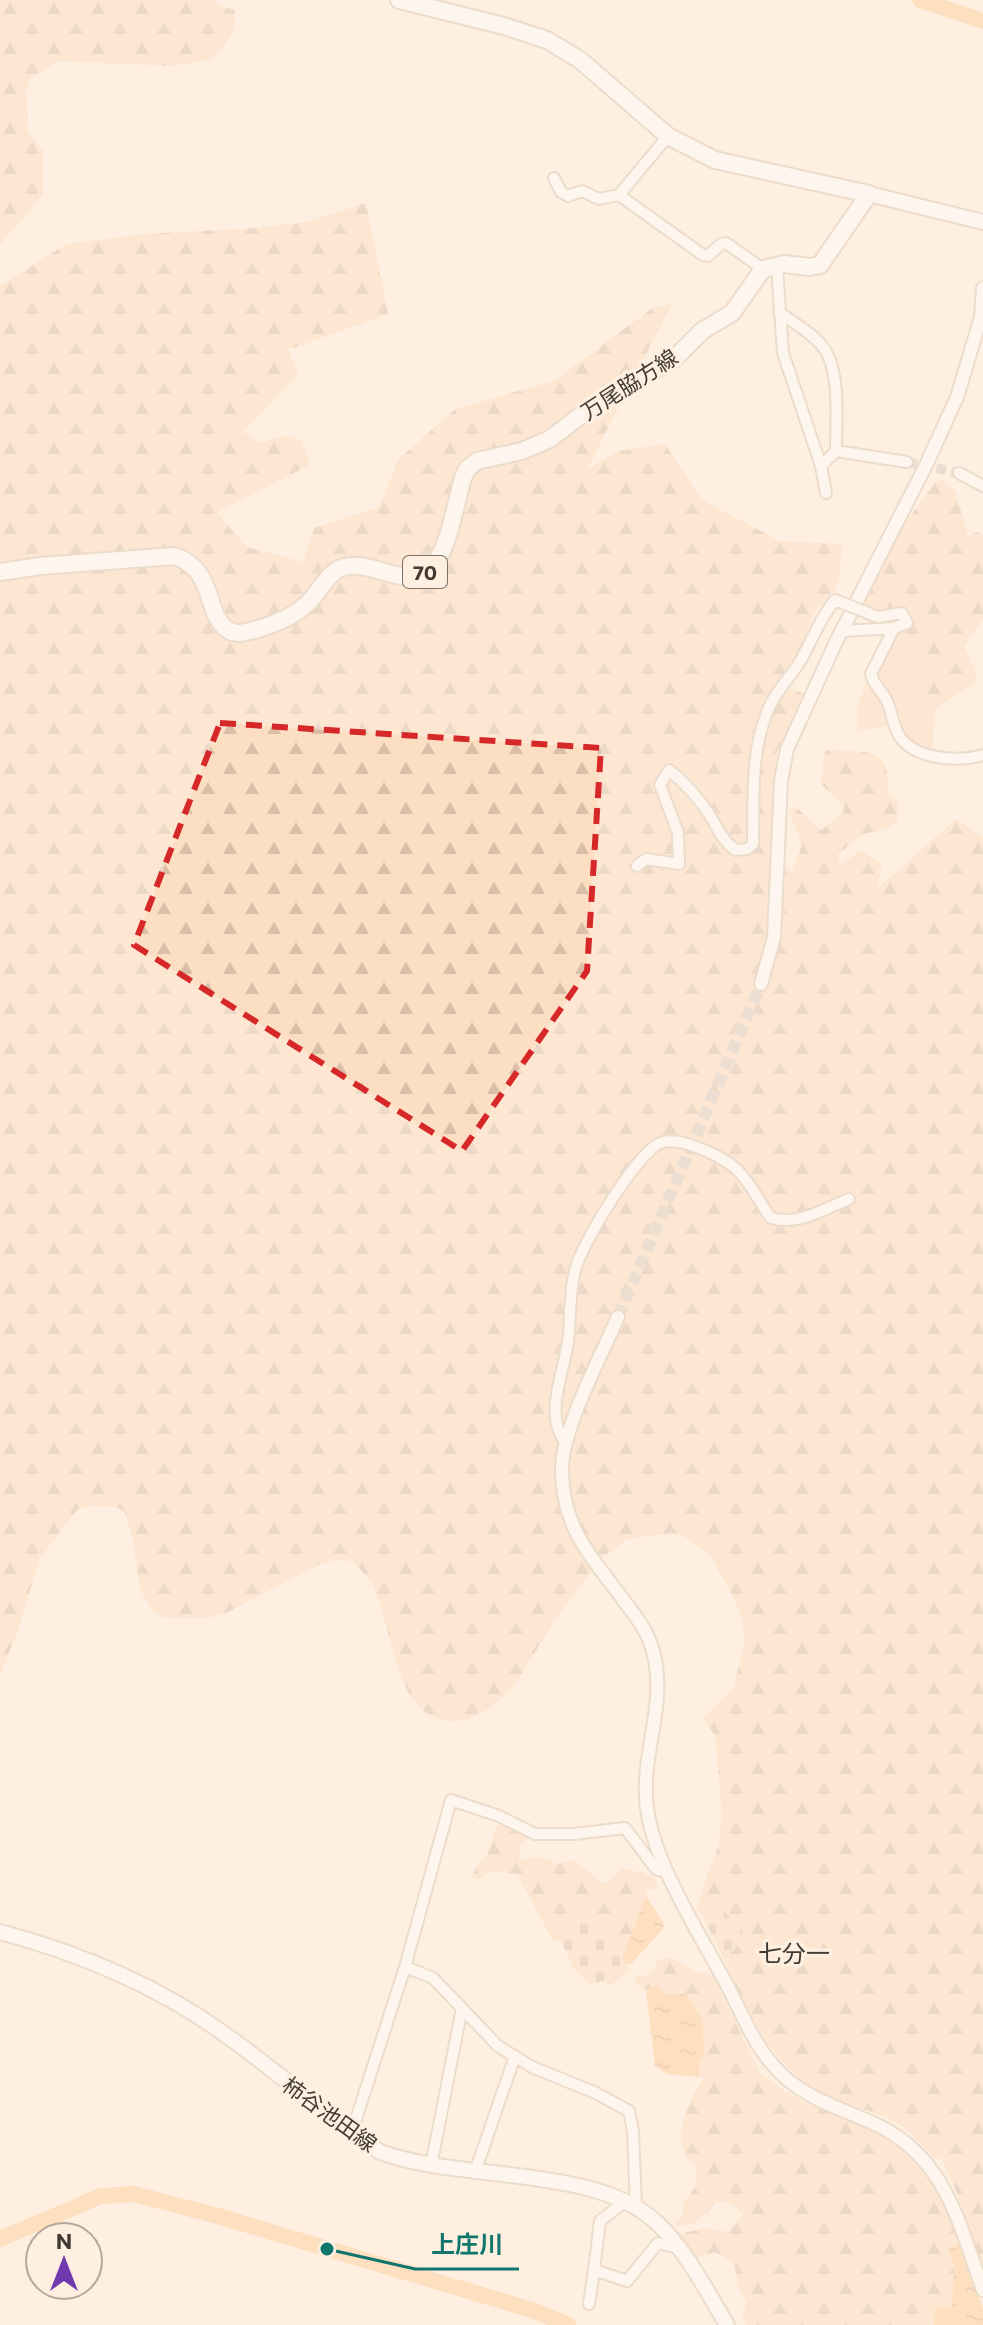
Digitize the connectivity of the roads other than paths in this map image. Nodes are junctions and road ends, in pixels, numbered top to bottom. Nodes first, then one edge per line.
1 (402, 0) edge
2 (668, 136) junction
3 (554, 178) dead end
4 (869, 194) junction
5 (619, 195) junction
6 (983, 222) edge
7 (770, 268) junction
8 (983, 288) edge
9 (779, 312) junction
10 (836, 451) junction
11 (907, 462) tunnel mouth
12 (821, 466) junction
13 (959, 473) tunnel mouth
14 (983, 486) edge
15 (826, 493) dead end
16 (0, 572) edge
17 (894, 628) junction
18 (843, 631) junction
19 (983, 755) edge
20 (637, 866) dead end
21 (761, 984) tunnel mouth
22 (849, 1199) dead end
23 (618, 1317) tunnel mouth
24 (565, 1443) junction
25 (668, 1873) junction
26 (0, 1932) edge
27 (405, 1967) junction
28 (462, 2008) junction
29 (515, 2056) junction
30 (352, 2132) junction
31 (431, 2166) junction
32 (475, 2172) junction
33 (630, 2204) junction
34 (678, 2248) junction
35 (594, 2270) junction
36 (983, 2290) edge
37 (589, 2304) dead end
38 (727, 2325) edge

1 - 2 main road
2 - 4 main road
2 - 5 street
3 - 5 street
4 - 6 main road
4 - 7 main road
5 - 7 street
7 - 9 street
7 - 16 main road, 万尾脇方線 / 70
8 - 18 street
9 - 10 street
9 - 12 street
10 - 11 street
10 - 12 street
12 - 15 street
13 - 14 street
17 - 18 street
17 - 19 street
17 - 20 street, bridge
18 - 21 street
22 - 24 street
23 - 24 street
24 - 25 street
25 - 27 street
25 - 36 street
26 - 30 main road, 柿谷池田線
27 - 28 street
27 - 30 street
28 - 29 street
28 - 31 street
29 - 32 street
29 - 33 street
30 - 31 main road, 柿谷池田線
31 - 32 main road, 柿谷池田線
32 - 33 main road, 柿谷池田線
33 - 34 main road, 柿谷池田線
33 - 35 street
34 - 35 street
34 - 38 main road, 柿谷池田線
35 - 37 street

